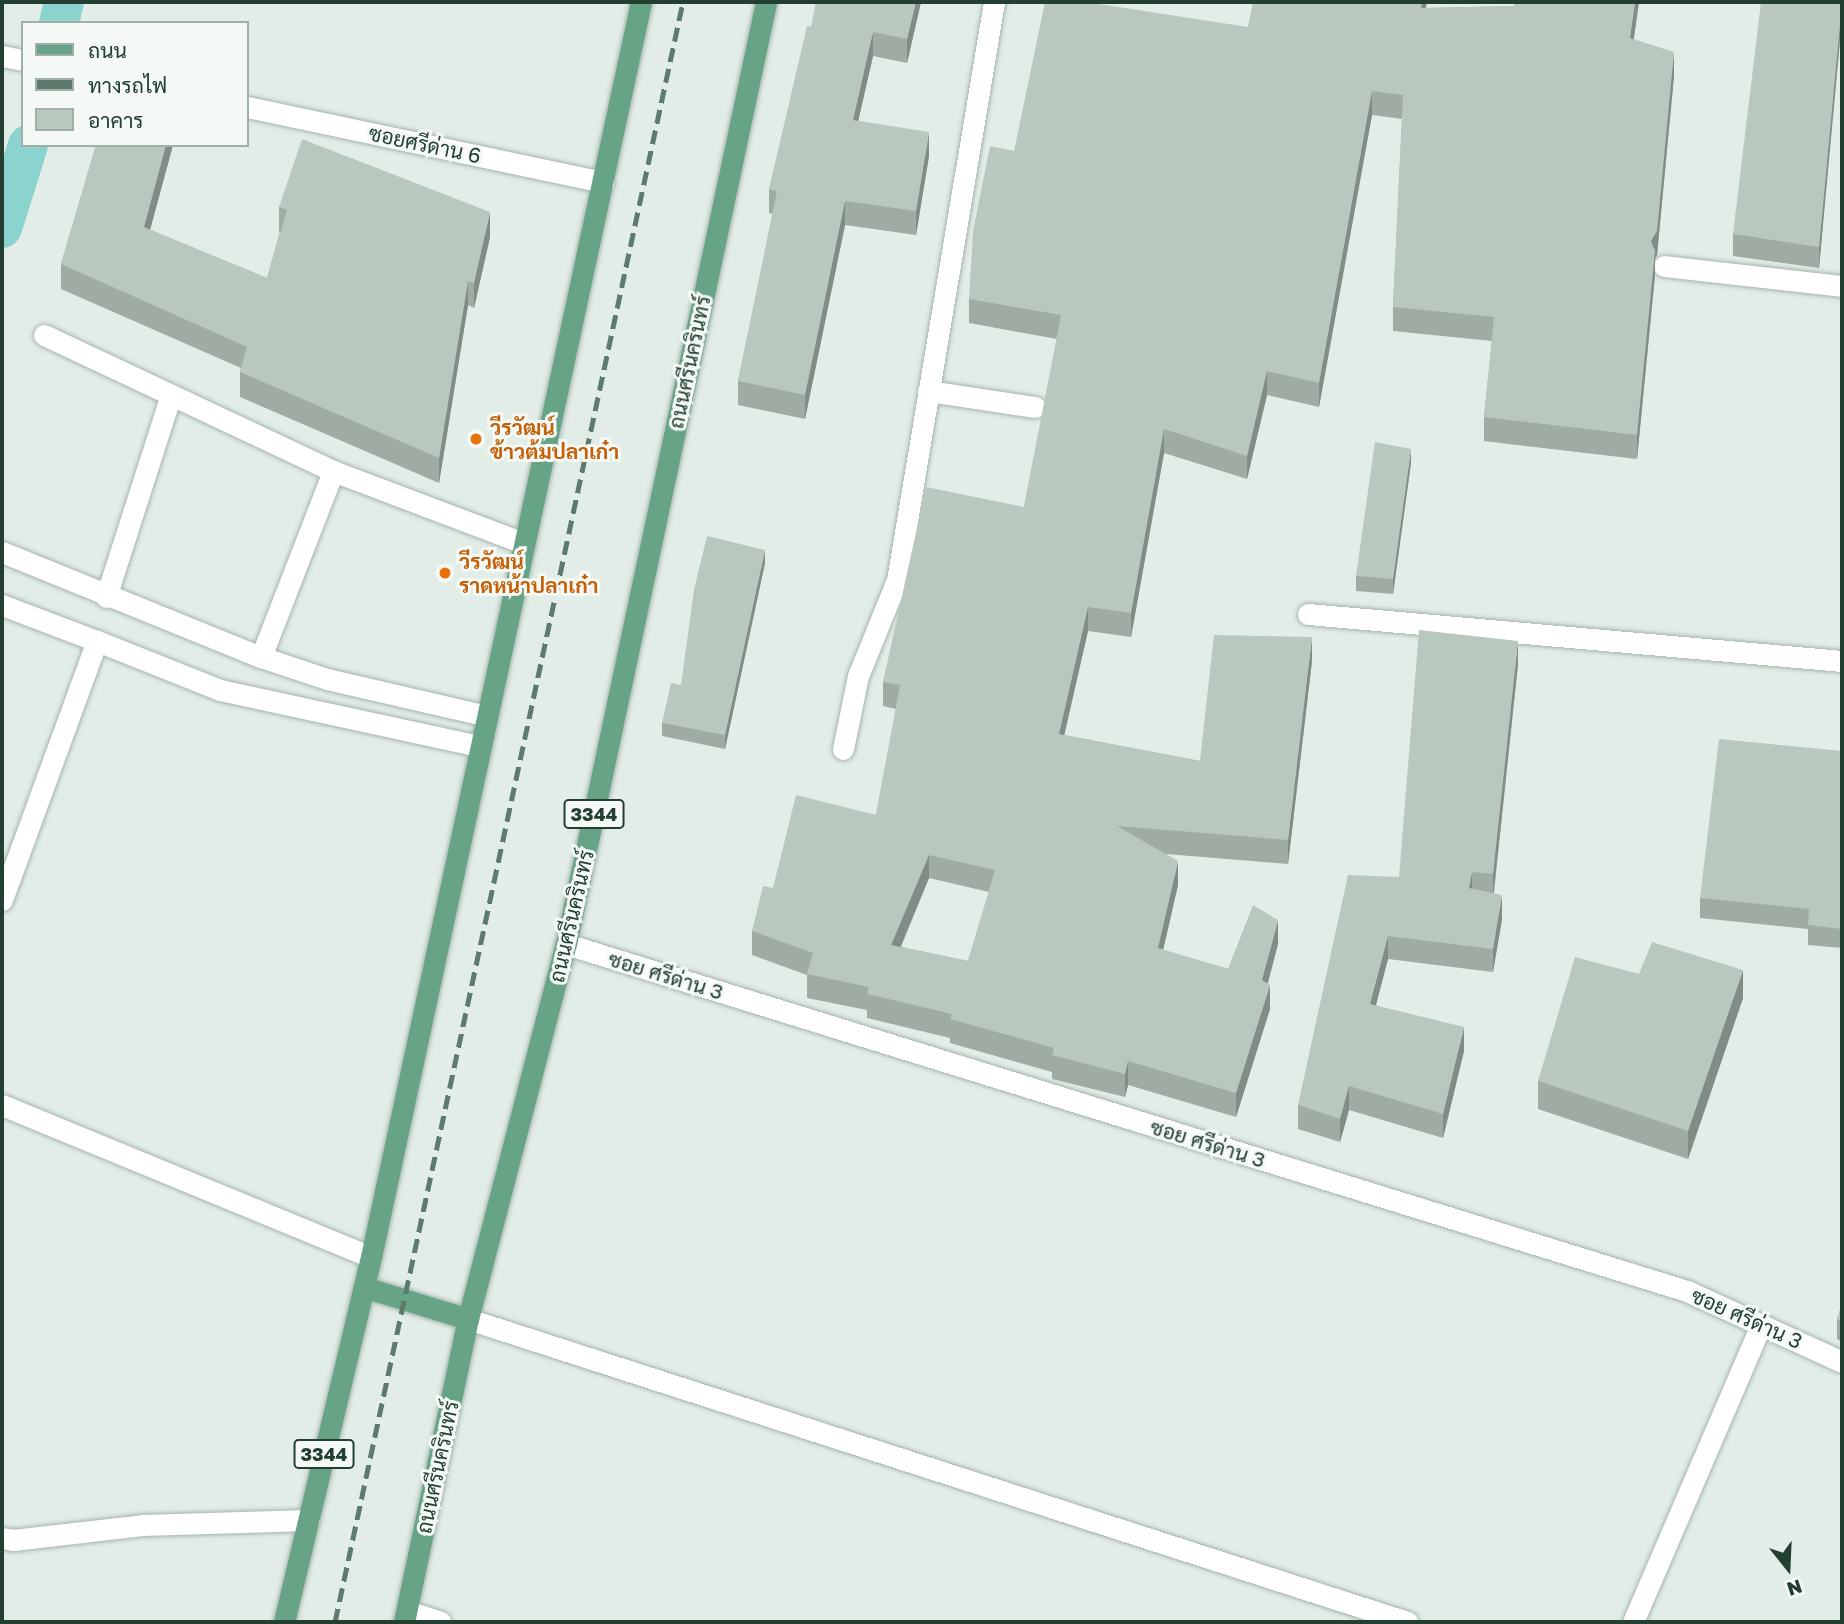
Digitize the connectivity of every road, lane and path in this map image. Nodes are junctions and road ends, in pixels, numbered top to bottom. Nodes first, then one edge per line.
1 (641, 2) edge
2 (766, 2) edge
3 (994, 2) edge
4 (248, 107) edge
5 (603, 182) junction
6 (1664, 266) dead end
7 (1842, 286) edge
8 (44, 335) dead end
9 (928, 391) junction
10 (171, 394) junction
11 (1035, 407) dead end
12 (333, 471) junction
13 (524, 542) junction
14 (2, 552) edge
15 (106, 597) junction
16 (2, 605) edge
17 (1308, 614) dead end
18 (97, 641) junction
19 (261, 657) junction
20 (1842, 661) edge
21 (487, 716) junction
22 (479, 746) junction
23 (843, 749) dead end
24 (2, 900) edge
25 (566, 944) junction
26 (2, 1105) edge
27 (371, 1257) junction
28 (364, 1287) junction
29 (468, 1319) junction
30 (1761, 1325) junction
31 (1842, 1362) edge
32 (309, 1520) junction
33 (2, 1538) edge
34 (406, 1617) edge
35 (284, 1622) edge
36 (440, 1622) edge
37 (1407, 1622) edge
38 (1633, 1622) edge

1 - 5 main road, 3344
2 - 25 main road, ถนนศรีนครินทร์ / 3344
3 - 9 street
4 - 5 street, ซอยศรีด่าน 6
5 - 13 main road, 3344
6 - 7 street
8 - 10 street
9 - 11 street
9 - 23 street
10 - 12 street
10 - 15 street
12 - 13 street
12 - 19 street
13 - 21 main road, 3344
14 - 15 street
15 - 19 street
16 - 18 street
17 - 20 street
18 - 22 street
18 - 24 street
19 - 21 street
21 - 22 main road, 3344
22 - 27 main road, 3344
25 - 29 main road, ถนนศรีนครินทร์ / 3344
25 - 30 street, ซอย ศรีด่าน 3
26 - 27 street
27 - 28 main road, 3344
28 - 29 main road
28 - 32 main road, 3344
29 - 34 main road, ถนนศรีนครินทร์ / 3344
29 - 37 street
30 - 31 street, ซอย ศรีด่าน 3
30 - 38 street
32 - 33 street
32 - 35 main road, 3344
34 - 36 street

